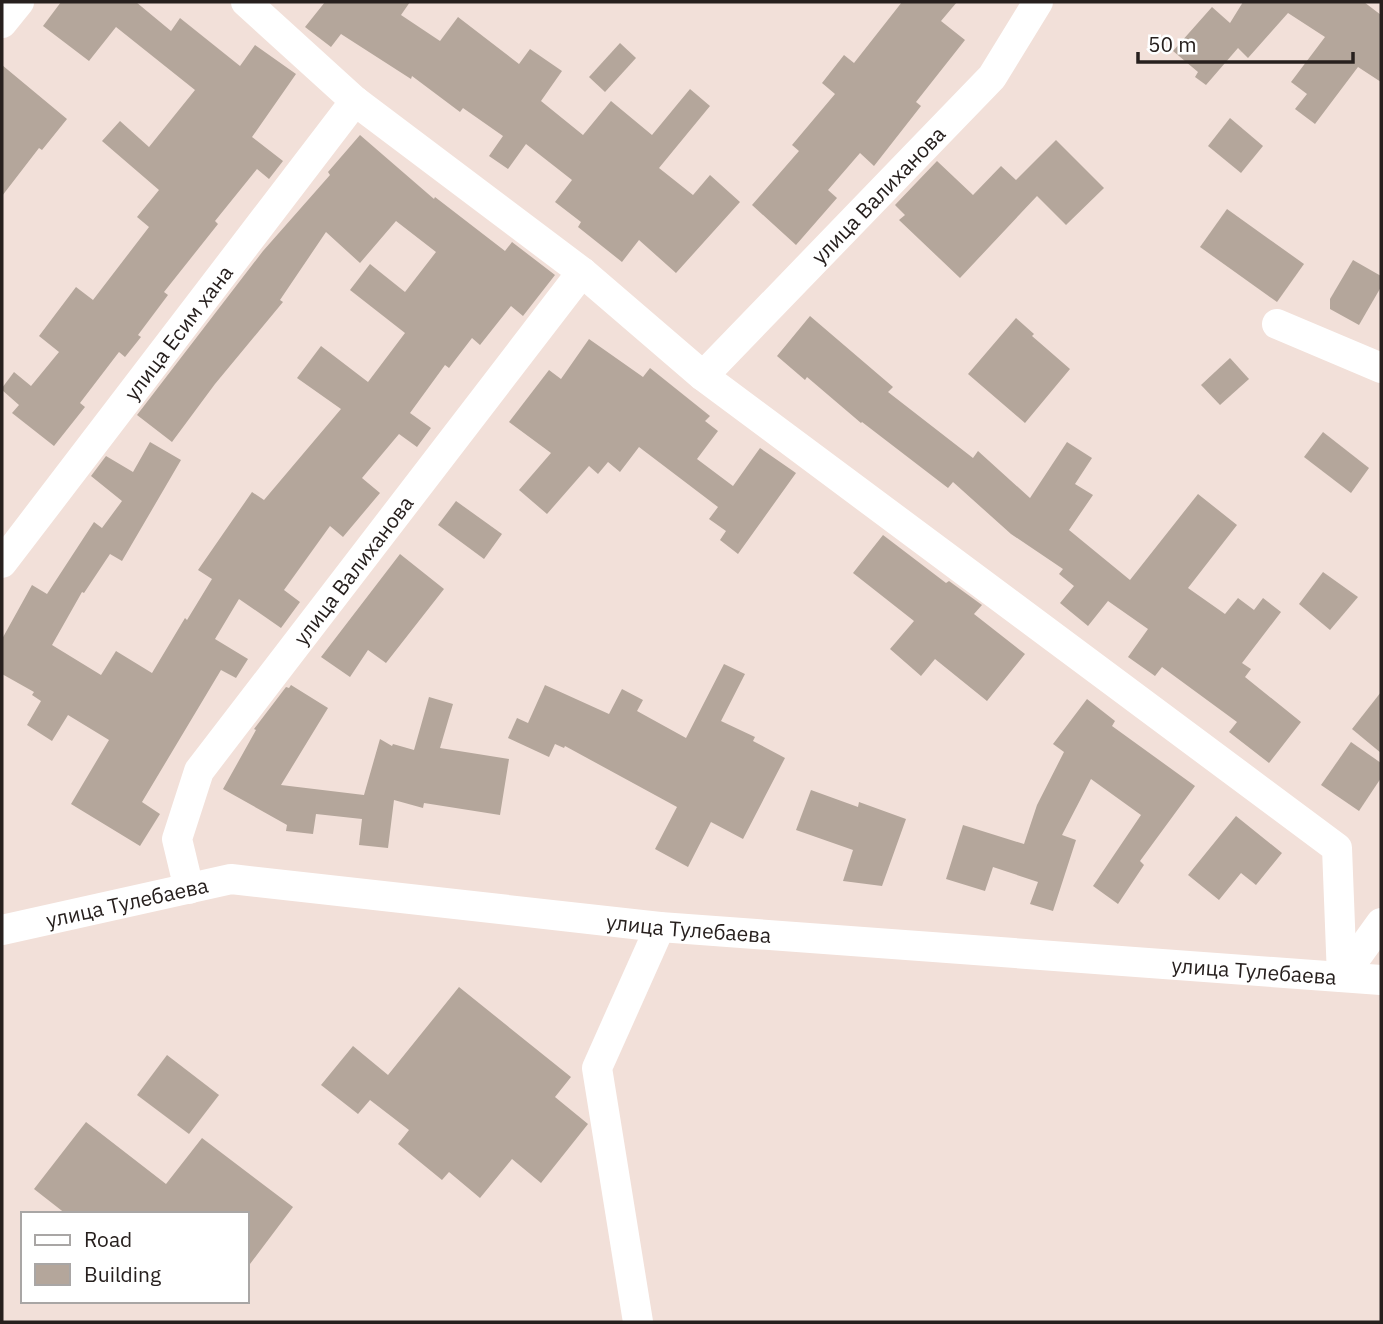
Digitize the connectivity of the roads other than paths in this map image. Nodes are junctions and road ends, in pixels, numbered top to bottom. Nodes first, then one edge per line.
1 (19, 2) edge
2 (246, 2) edge
3 (1038, 2) edge
4 (2, 23) edge
5 (355, 101) junction
6 (583, 272) junction
7 (1277, 324) dead end
8 (1381, 368) edge
9 (703, 376) junction
10 (2, 563) edge
11 (190, 889) junction
12 (1381, 923) edge
13 (660, 927) junction
14 (2, 930) edge
15 (1342, 977) junction
16 (1381, 980) edge
17 (638, 1322) edge

1 - 4 street
2 - 5 street
3 - 9 street, улица Валиханова
5 - 6 street
5 - 10 street, улица Есим хана
6 - 9 street
6 - 11 street, улица Валиханова
7 - 8 street
9 - 15 street
11 - 13 street, улица Тулебаева
11 - 14 street, улица Тулебаева
12 - 15 street
13 - 15 street, улица Тулебаева
13 - 17 street
15 - 16 street, улица Тулебаева

